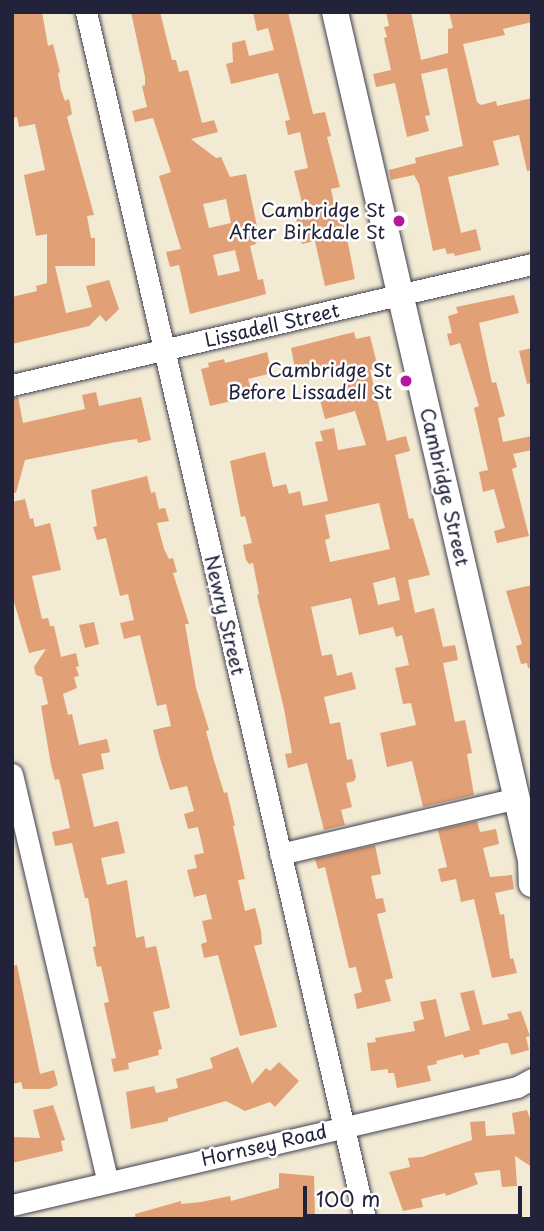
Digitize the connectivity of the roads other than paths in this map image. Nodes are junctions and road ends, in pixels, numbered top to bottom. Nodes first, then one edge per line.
1 (86, 12) edge
2 (335, 12) edge
3 (532, 264) edge
4 (400, 294) junction
5 (165, 349) junction
6 (12, 385) edge
7 (12, 774) edge
8 (517, 798) junction
9 (280, 854) junction
10 (532, 860) edge
11 (532, 884) edge
12 (527, 1085) edge
13 (344, 1127) junction
14 (108, 1182) junction
15 (12, 1205) edge
16 (365, 1219) edge

1 - 5 street, Newry Street
2 - 4 main road, Cambridge Street
3 - 4 street, Lissadell Street
4 - 5 street, Lissadell Street
4 - 8 main road, Cambridge Street
5 - 6 street, Lissadell Street
5 - 9 street, Newry Street
7 - 14 street
8 - 9 street
8 - 10 main road, Cambridge Street
9 - 13 street, Newry Street
10 - 11 main road, Cambridge Street
12 - 13 street, Hornsey Road
13 - 14 street, Hornsey Road
13 - 16 street, Newry Street
14 - 15 street, Hornsey Road

